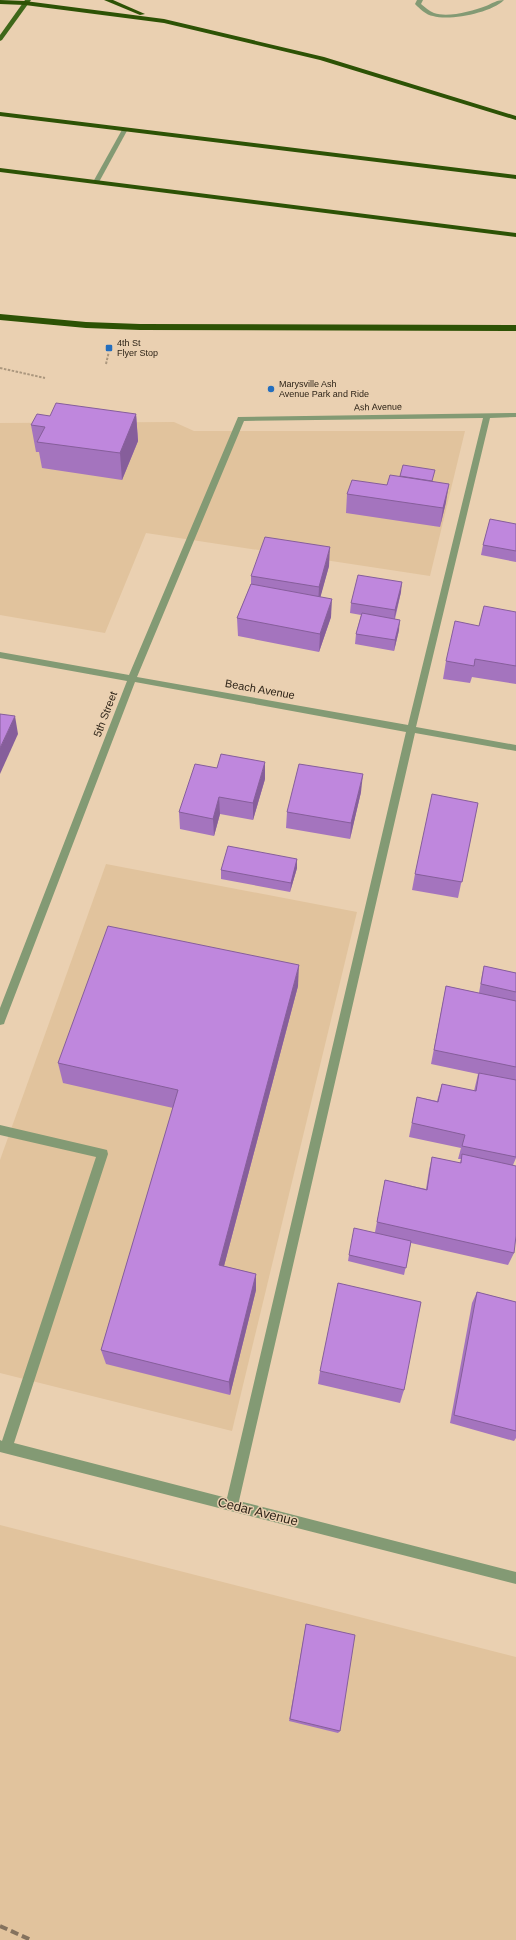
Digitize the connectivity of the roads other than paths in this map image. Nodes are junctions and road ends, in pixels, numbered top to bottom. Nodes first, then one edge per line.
1 (107, 0) edge
2 (420, 0) edge
3 (501, 0) edge
4 (0, 2) edge
5 (27, 2) edge
6 (164, 21) junction
7 (0, 39) edge
8 (0, 114) edge
9 (516, 118) edge
10 (125, 129) junction
11 (0, 170) edge
12 (516, 177) edge
13 (96, 182) junction
14 (516, 235) edge
15 (0, 316) edge
16 (516, 328) edge
17 (516, 414) edge
18 (487, 415) junction
19 (241, 419) joint
20 (0, 655) edge
21 (132, 678) junction
22 (411, 729) junction
23 (516, 748) edge
24 (0, 1021) edge
25 (0, 1130) edge
26 (3, 1447) edge
27 (232, 1505) junction
28 (516, 1578) edge

1 - 6 highway
2 - 3 street
4 - 5 highway
5 - 6 highway
5 - 7 main road
6 - 9 highway
8 - 10 highway
10 - 12 highway
10 - 13 street
11 - 13 highway
13 - 14 highway
15 - 16 highway
17 - 18 street, Ash Avenue
18 - 19 street, Ash Avenue
18 - 22 street
19 - 21 street, 5th Street
20 - 21 street, Beach Avenue
21 - 22 street, Beach Avenue
21 - 24 street, 5th Street
22 - 23 street, Beach Avenue
22 - 27 street
25 - 26 street
26 - 27 street, Cedar Avenue
27 - 28 street, Cedar Avenue

